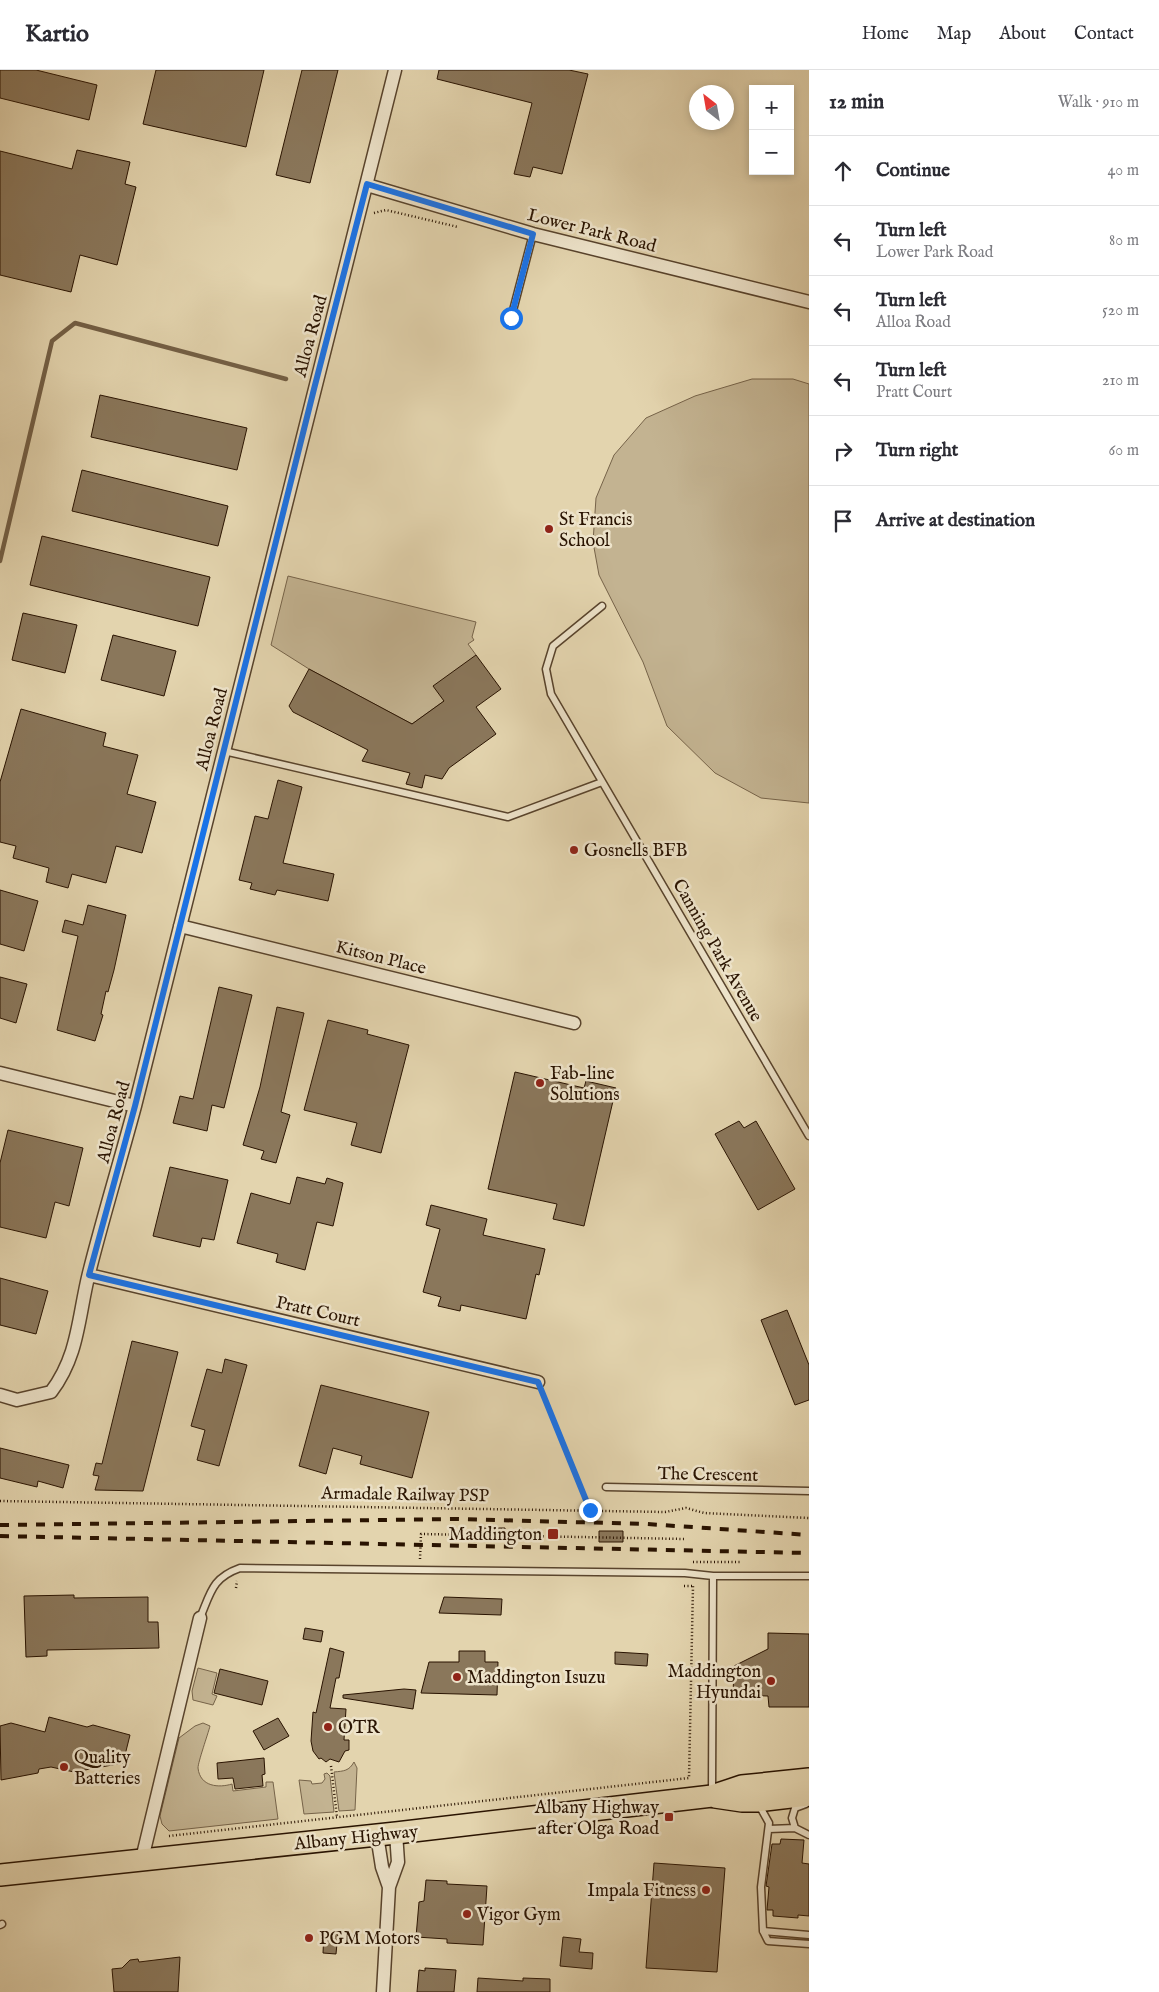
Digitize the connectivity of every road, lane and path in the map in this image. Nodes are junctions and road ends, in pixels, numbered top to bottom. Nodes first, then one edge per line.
1 (396, 70) edge
2 (367, 184) junction
3 (533, 234) junction
4 (809, 302) edge
5 (511, 318) dead end
6 (602, 606) dead end
7 (224, 751) junction
8 (602, 782) junction
9 (180, 926) junction
10 (574, 1023) dead end
11 (0, 1073) edge
12 (135, 1106) junction
13 (809, 1136) edge
14 (89, 1275) junction
15 (538, 1382) joint
16 (0, 1396) edge
17 (606, 1487) dead end
18 (809, 1491) edge
19 (0, 1501) edge
20 (590, 1510) junction
21 (809, 1518) edge
22 (685, 1539) dead end
23 (420, 1559) dead end
24 (713, 1576) junction
25 (809, 1576) edge
26 (684, 1586) dead end
27 (200, 1618) joint
28 (330, 1766) dead end
29 (809, 1779) edge
30 (809, 1795) edge
31 (712, 1796) junction
32 (757, 1801) junction
33 (809, 1802) edge
34 (337, 1817) junction
35 (769, 1828) junction
36 (794, 1828) junction
37 (387, 1834) junction
38 (809, 1835) edge
39 (169, 1836) dead end
40 (142, 1858) junction
41 (0, 1875) edge
42 (389, 1887) junction
43 (763, 1932) junction
44 (809, 1935) edge
45 (809, 1944) edge
46 (383, 1992) edge

1 - 2 street, Alloa Road
2 - 3 street, Lower Park Road
2 - 7 street, Alloa Road
3 - 4 street, Lower Park Road
3 - 5 lane
6 - 8 lane, Canning Park Avenue
7 - 8 lane
7 - 9 street, Alloa Road
8 - 13 lane, Canning Park Avenue
9 - 10 street, Kitson Place
9 - 12 street, Alloa Road
11 - 12 street
12 - 14 street, Alloa Road
14 - 15 street, Pratt Court
14 - 16 street, Alloa Road
15 - 20 path
17 - 18 lane, The Crescent
19 - 20 path, Armadale Railway PSP
20 - 21 path, Armadale Railway PSP
22 - 23 path
24 - 25 lane
24 - 27 lane
24 - 31 lane
26 - 34 path
27 - 40 street
28 - 34 path
29 - 31 highway, Albany Highway
30 - 32 highway, Albany Highway
31 - 32 highway, Albany Highway
31 - 37 highway, Albany Highway
32 - 35 lane
33 - 36 lane
34 - 39 path
35 - 36 lane
35 - 43 lane
36 - 38 lane
37 - 40 highway, Albany Highway
37 - 42 street
37 - 42 street
40 - 41 highway, Albany Highway
42 - 46 street
43 - 44 lane
43 - 45 lane

